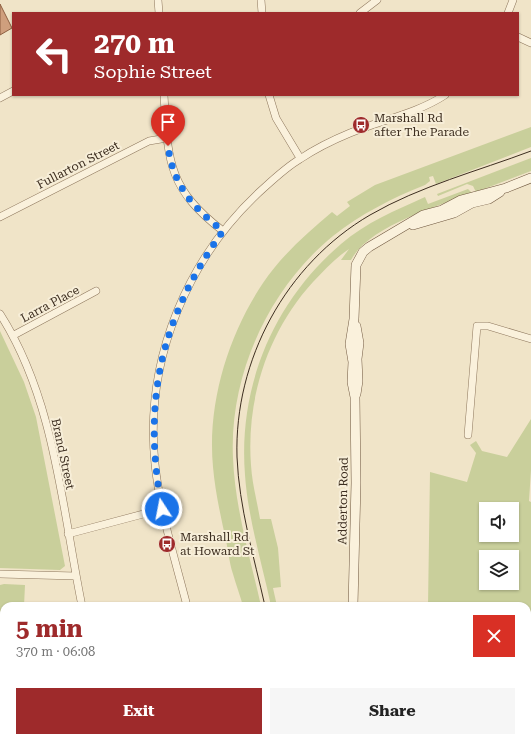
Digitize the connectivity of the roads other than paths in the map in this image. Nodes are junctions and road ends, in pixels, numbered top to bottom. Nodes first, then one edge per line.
1 (158, 0) edge
2 (261, 0) edge
3 (377, 0) edge
4 (513, 0) edge
5 (158, 12) edge
6 (262, 12) edge
7 (361, 12) edge
8 (508, 12) edge
9 (519, 37) edge
10 (531, 43) edge
11 (12, 92) edge
12 (164, 96) edge
13 (269, 96) edge
14 (443, 96) edge
15 (0, 98) edge
16 (167, 138) junction
17 (300, 158) junction
18 (531, 178) edge
19 (0, 217) edge
20 (223, 231) junction
21 (96, 291) dead end
22 (0, 314) edge
23 (14, 335) junction
24 (531, 339) edge
25 (468, 435) dead end
26 (162, 509) junction
27 (68, 534) junction
28 (0, 574) edge
29 (76, 576) junction
30 (81, 602) edge
31 (186, 602) edge
32 (353, 602) edge

1 - 5 street
2 - 6 street
3 - 7 street
4 - 8 street
9 - 10 street
11 - 15 street
12 - 16 street
13 - 17 street
14 - 17 street
16 - 19 street, Fullarton Street
16 - 20 street
17 - 20 street
18 - 32 main road, Adderton Road
20 - 26 street
21 - 23 street, Larra Place
22 - 23 street, Brand Street
23 - 27 street, Brand Street
24 - 25 street
26 - 27 street
26 - 31 street
27 - 29 street, Brand Street
28 - 29 street
29 - 30 street, Brand Street

